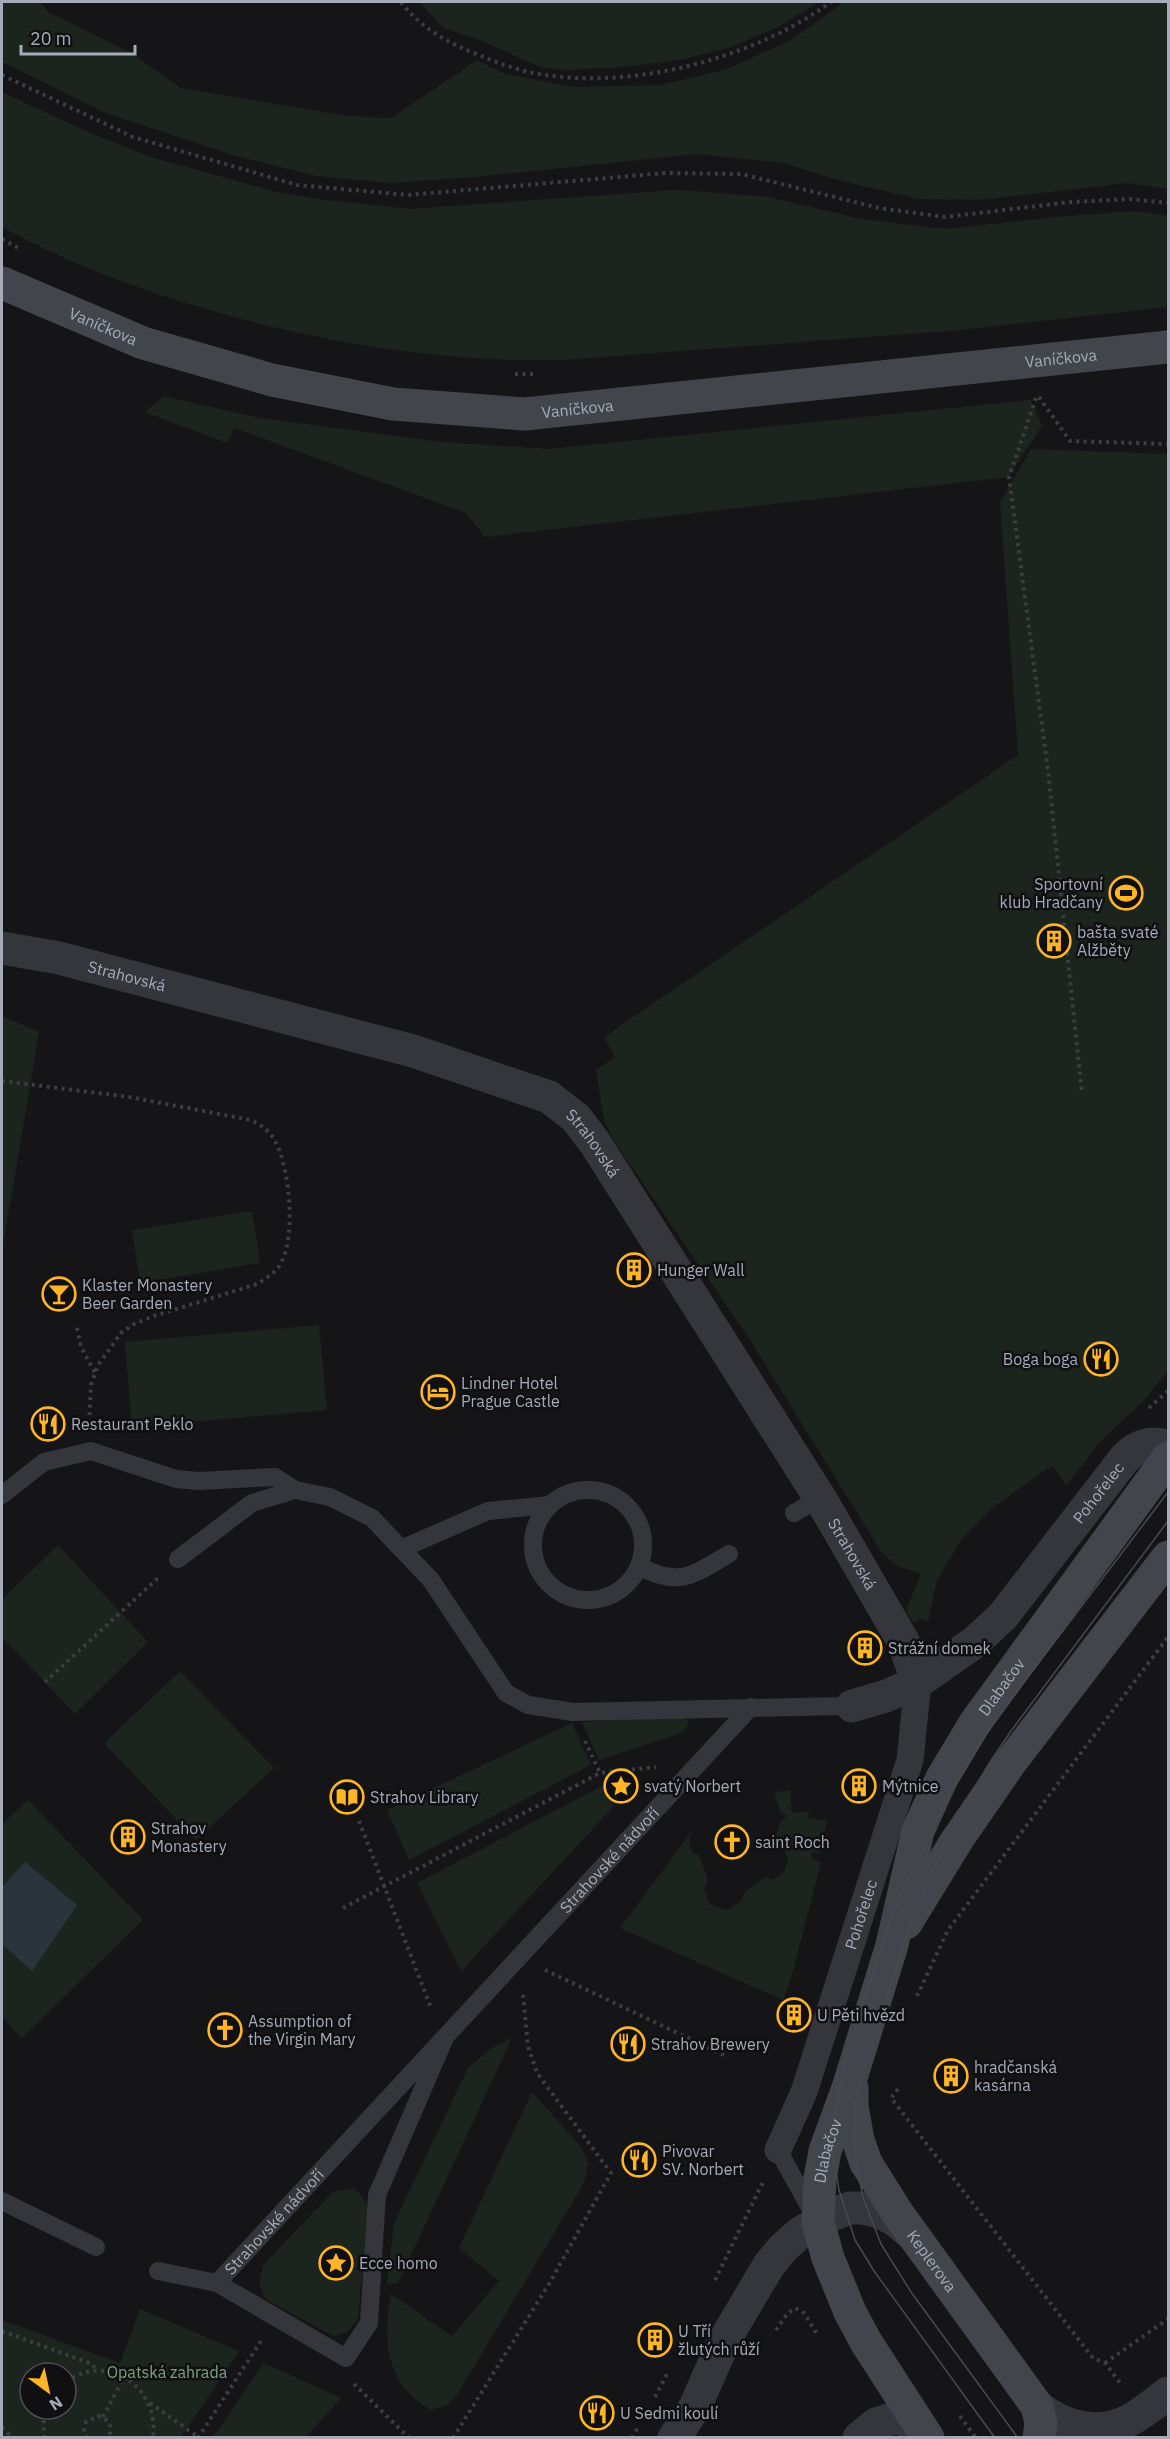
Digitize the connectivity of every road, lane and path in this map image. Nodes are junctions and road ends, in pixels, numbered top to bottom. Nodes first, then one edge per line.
1 (402, 2) edge
2 (831, 2) edge
3 (2, 75) edge
4 (1168, 203) edge
5 (2, 239) edge
6 (28, 253) dead end
7 (2, 283) edge
8 (1168, 347) edge
9 (510, 374) dead end
10 (544, 374) dead end
11 (1168, 444) edge
12 (2, 948) edge
13 (2, 1081) edge
14 (1082, 1094) dead end
15 (77, 1328) dead end
16 (95, 1374) junction
17 (1168, 1447) edge
18 (91, 1451) junction
19 (1168, 1458) edge
20 (295, 1490) junction
21 (2, 1495) edge
22 (550, 1505) junction
23 (401, 1549) junction
24 (729, 1554) dead end
25 (1168, 1557) edge
26 (178, 1559) joint
27 (639, 1566) junction
28 (1168, 1636) edge
29 (45, 1682) dead end
30 (918, 1682) junction
31 (848, 1706) joint
32 (751, 1707) junction
33 (700, 1762) junction
34 (359, 1821) dead end
35 (384, 1886) junction
36 (343, 1908) dead end
37 (892, 1945) junction
38 (520, 1958) junction
39 (913, 2005) dead end
40 (444, 2040) junction
41 (728, 2057) dead end
42 (852, 2073) junction
43 (898, 2088) dead end
44 (778, 2150) junction
45 (2, 2202) edge
46 (818, 2222) junction
47 (913, 2235) junction
48 (96, 2247) dead end
49 (158, 2271) dead end
50 (714, 2281) dead end
51 (217, 2283) junction
52 (277, 2318) junction
53 (1168, 2319) edge
54 (2, 2331) edge
55 (775, 2332) dead end
56 (823, 2342) dead end
57 (346, 2358) junction
58 (1105, 2363) junction
59 (97, 2371) junction
60 (78, 2376) edge
61 (124, 2377) junction
62 (1125, 2390) dead end
63 (1168, 2393) edge
64 (149, 2403) junction
65 (103, 2417) junction
66 (44, 2421) edge
67 (1038, 2422) edge
68 (2, 2427) edge
69 (868, 2431) edge
70 (924, 2433) edge
71 (109, 2437) edge
72 (198, 2437) edge
73 (12, 2438) edge
74 (45, 2438) edge
75 (87, 2438) edge
76 (153, 2438) edge
77 (410, 2438) edge
78 (453, 2438) edge
79 (674, 2438) edge

1 - 2 path
3 - 4 path
5 - 6 path
7 - 8 main road, Vaníčkova
9 - 10 path
11 - 14 path
12 - 30 street, Strahovská
13 - 16 path
15 - 16 path
16 - 18 path
17 - 30 street, Pohořelec
18 - 20 lane
18 - 21 lane
19 - 37 main road, Dlabačov
20 - 23 lane
20 - 26 lane
22 - 23 lane
22 - 27 lane
22 - 27 lane
23 - 32 lane
24 - 27 lane
25 - 37 main road, Dlabačov
26 - 29 path
28 - 39 path
30 - 31 street
30 - 44 street, Pohořelec
31 - 32 lane
32 - 33 lane, Strahovské nádvoří
33 - 35 path
33 - 38 lane, Strahovské nádvoří
34 - 35 path
35 - 36 path
35 - 40 path
37 - 42 main road, Dlabačov
38 - 40 lane, Strahovské nádvoří
38 - 41 path
38 - 78 path
40 - 51 lane, Strahovské nádvoří
40 - 57 lane, Strahovské nádvoří
42 - 46 main road, Dlabačov
42 - 47 main road, Keplerova
43 - 58 path
44 - 46 lane
44 - 50 path
45 - 48 lane
46 - 47 street
46 - 70 main road
46 - 79 street
47 - 67 main road, Keplerova
49 - 51 lane
51 - 52 lane, Strahovské nádvoří
52 - 57 lane, Strahovské nádvoří
52 - 72 path
53 - 58 path
54 - 59 path
55 - 56 path
57 - 77 path
58 - 62 path
59 - 60 path
59 - 61 path
61 - 64 path
61 - 65 path
63 - 67 street
64 - 72 path
64 - 76 path
65 - 71 path
65 - 75 path
66 - 74 path
68 - 73 path
69 - 70 street

